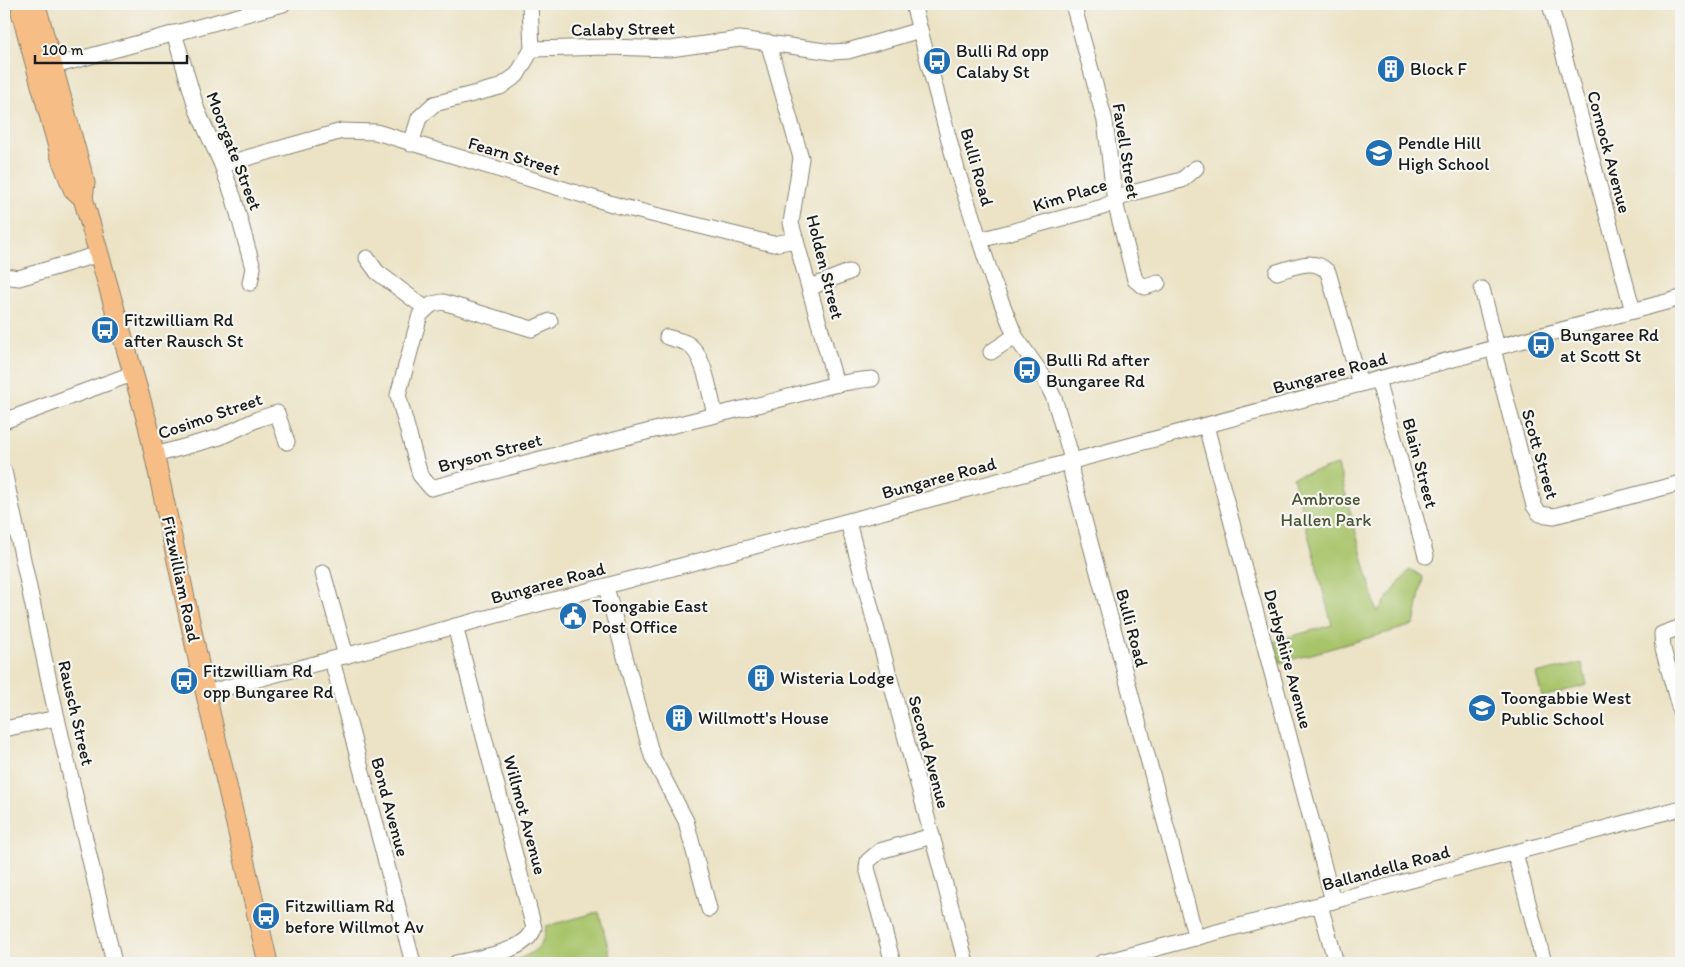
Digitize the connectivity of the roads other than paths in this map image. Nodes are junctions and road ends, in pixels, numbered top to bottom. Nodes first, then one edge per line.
1 (23, 4) edge
2 (33, 4) edge
3 (283, 4) edge
4 (530, 4) edge
5 (913, 4) edge
6 (1073, 4) edge
7 (1550, 4) edge
8 (920, 30) junction
9 (174, 33) junction
10 (768, 42) junction
11 (532, 49) junction
12 (45, 68) junction
13 (411, 144) junction
14 (222, 165) junction
15 (1196, 168) dead end
16 (1115, 202) junction
17 (796, 240) junction
18 (980, 240) junction
19 (99, 254) junction
20 (367, 258) dead end
21 (849, 272) dead end
22 (1277, 272) dead end
23 (4, 276) edge
24 (250, 283) dead end
25 (1158, 283) dead end
26 (810, 287) junction
27 (1482, 289) dead end
28 (1681, 298) edge
29 (425, 308) junction
30 (1633, 311) junction
31 (550, 321) dead end
32 (1015, 336) junction
33 (667, 337) dead end
34 (1495, 348) junction
35 (991, 352) dead end
36 (132, 374) junction
37 (872, 379) dead end
38 (1378, 379) junction
39 (836, 384) junction
40 (1360, 384) junction
41 (715, 415) junction
42 (4, 421) edge
43 (1206, 426) junction
44 (287, 442) dead end
45 (155, 455) junction
46 (1070, 462) junction
47 (4, 471) edge
48 (1681, 482) edge
49 (848, 522) junction
50 (1426, 556) dead end
51 (323, 573) dead end
52 (606, 587) junction
53 (454, 626) junction
54 (1681, 627) edge
55 (339, 658) junction
56 (206, 693) junction
57 (1681, 714) edge
58 (57, 718) junction
59 (4, 729) edge
60 (1681, 808) edge
61 (932, 836) junction
62 (1515, 853) junction
63 (1327, 903) junction
64 (709, 909) dead end
65 (1196, 938) junction
66 (114, 963) edge
67 (268, 963) edge
68 (413, 963) edge
69 (456, 963) edge
70 (893, 963) edge
71 (966, 963) edge
72 (1100, 963) edge
73 (1336, 963) edge
74 (1544, 963) edge

1 - 12 main road, Fitzwilliam Road
2 - 12 main road, Fitzwilliam Road
3 - 9 street
4 - 11 street
5 - 8 street, Bulli Road
6 - 16 street, Favell Street
7 - 30 street, Cornock Avenue
8 - 10 street, Calaby Street
8 - 18 street, Bulli Road
9 - 12 street
9 - 14 street, Moorgate Street
10 - 11 street, Calaby Street
10 - 17 street, Holden Street
11 - 13 street
12 - 19 main road, Fitzwilliam Road
13 - 14 street, Fearn Street
13 - 17 street, Fearn Street
14 - 24 street, Moorgate Street
15 - 16 street, Kim Place
16 - 18 street, Kim Place
16 - 25 street, Favell Street
17 - 26 street, Holden Street
18 - 32 street, Bulli Road
19 - 23 street
19 - 36 main road, Fitzwilliam Road
20 - 29 street
21 - 26 street
22 - 40 street
26 - 39 street, Holden Street
27 - 34 street
28 - 30 street, Bungaree Road
29 - 31 street
29 - 41 street, Bryson Street
30 - 34 street, Bungaree Road
32 - 35 street
32 - 46 street, Bulli Road
33 - 41 street
34 - 38 street, Bungaree Road
34 - 48 street, Scott Street
36 - 42 street
36 - 45 main road, Fitzwilliam Road
37 - 39 street, Bryson Street
38 - 40 street, Bungaree Road
38 - 50 street, Blain Street
39 - 41 street, Bryson Street
40 - 43 street, Bungaree Road
43 - 46 street, Bungaree Road
43 - 63 street, Derbyshire Avenue
44 - 45 street, Cosimo Street
45 - 56 main road, Fitzwilliam Road
46 - 49 street, Bungaree Road
46 - 65 street, Bulli Road
47 - 58 street, Rausch Street
49 - 52 street, Bungaree Road
49 - 61 street, Second Avenue
51 - 55 street, Bond Avenue
52 - 53 street, Bungaree Road
52 - 64 street
53 - 55 street, Bungaree Road
53 - 69 street, Willmot Avenue
54 - 57 street
55 - 56 street, Bungaree Road
55 - 68 street, Bond Avenue
56 - 67 main road, Fitzwilliam Road
58 - 59 street
58 - 66 street, Rausch Street
60 - 62 street, Ballandella Road
61 - 70 street
61 - 71 street, Second Avenue
62 - 63 street, Ballandella Road
62 - 74 street
63 - 65 street, Ballandella Road
63 - 73 street, Derbyshire Avenue
65 - 72 street, Ballandella Road

